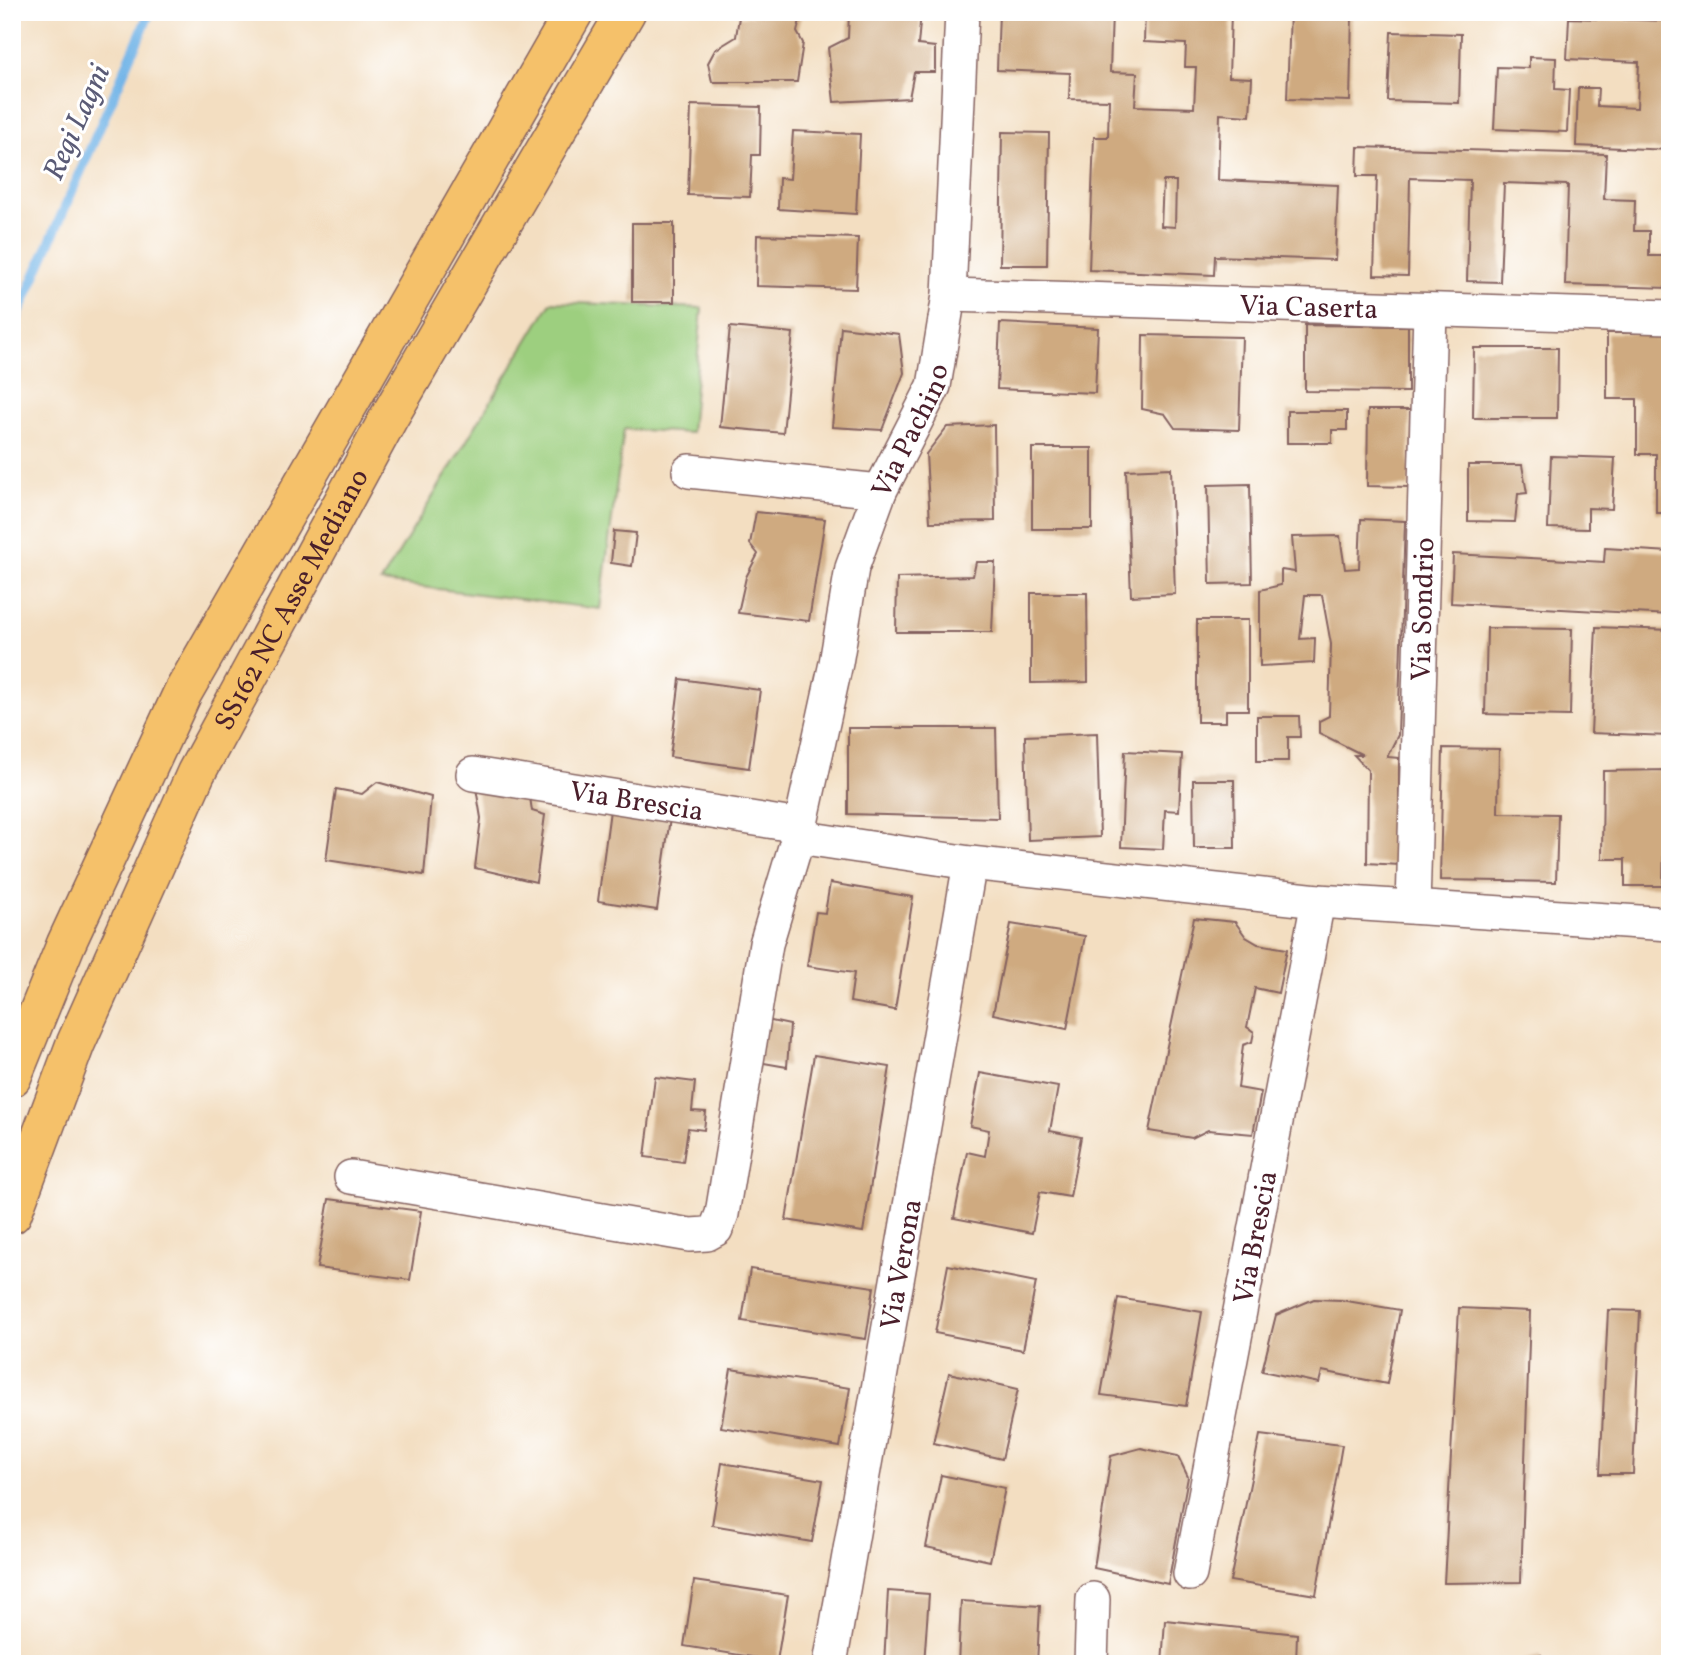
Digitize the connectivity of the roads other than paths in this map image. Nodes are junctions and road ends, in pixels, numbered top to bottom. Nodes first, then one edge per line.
1 (574, 12) edge
2 (626, 12) edge
3 (962, 12) edge
4 (950, 295) junction
5 (1430, 311) junction
6 (1670, 317) edge
7 (689, 471) dead end
8 (880, 491) junction
9 (473, 774) dead end
10 (799, 831) junction
11 (970, 863) junction
12 (1318, 901) junction
13 (1413, 907) junction
14 (1670, 924) edge
15 (12, 1077) edge
16 (351, 1177) dead end
17 (12, 1214) edge
18 (1190, 1574) dead end
19 (1093, 1600) dead end
20 (830, 1664) edge
21 (1091, 1664) edge

1 - 15 highway, SS162 NC Asse Mediano
2 - 17 highway, SS162 NC Asse Mediano
3 - 4 street, Via Pachino
4 - 5 street, Via Caserta
4 - 8 street, Via Pachino
5 - 6 street, Via Caserta
5 - 13 street, Via Sondrio
7 - 8 street
8 - 10 street, Via Pachino
9 - 10 street, Via Brescia
10 - 11 street, Via Brescia
10 - 16 street, Via Pachino
11 - 12 street, Via Brescia
11 - 20 street, Via Verona
12 - 13 street, Via Brescia
12 - 18 street, Via Brescia
13 - 14 street, Via Brescia
19 - 21 street

